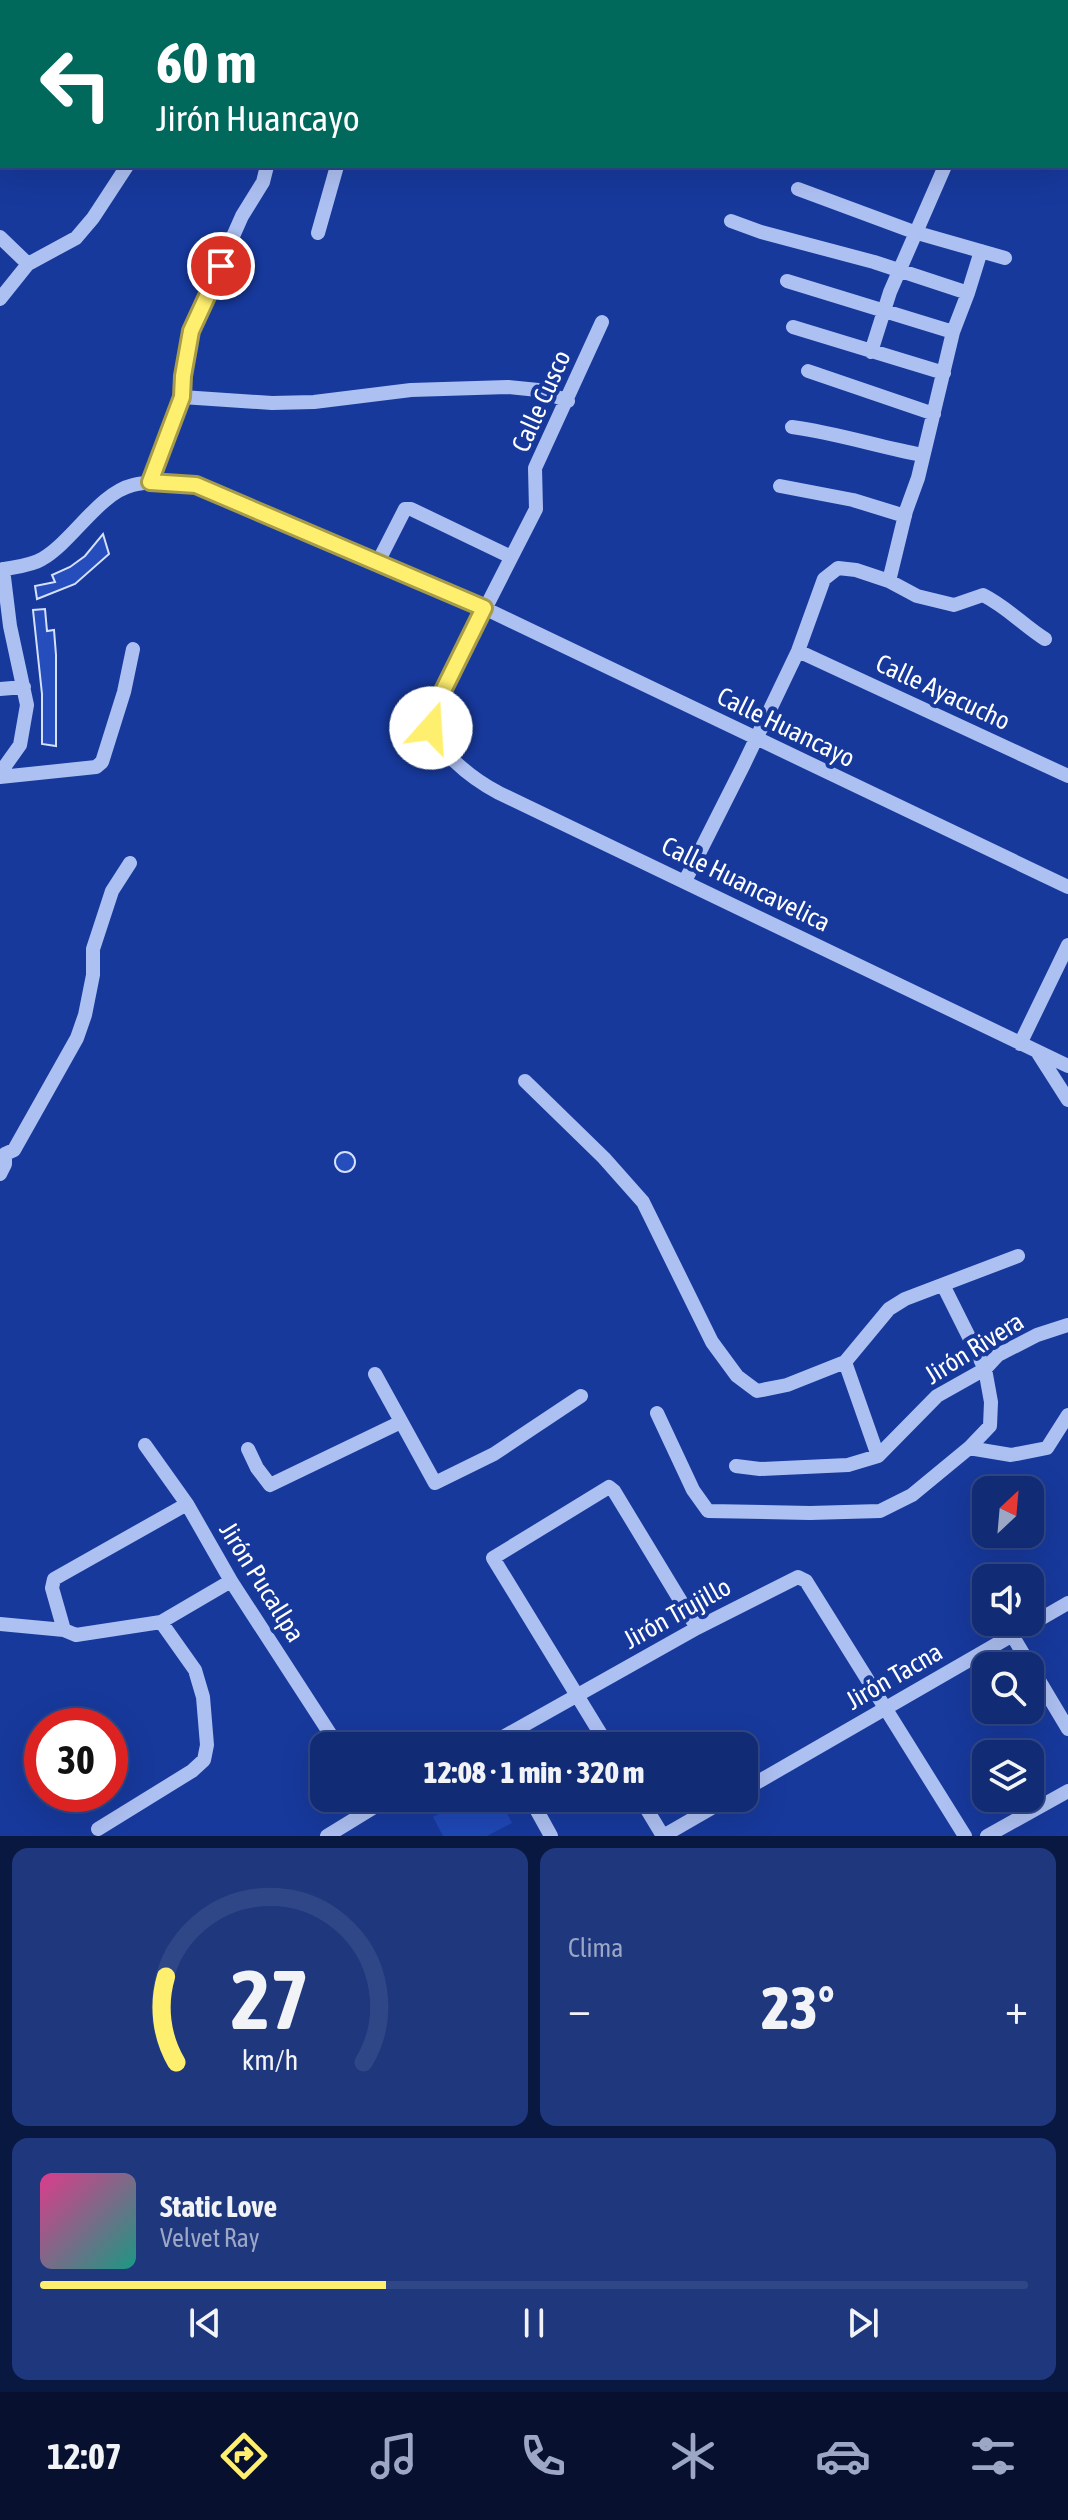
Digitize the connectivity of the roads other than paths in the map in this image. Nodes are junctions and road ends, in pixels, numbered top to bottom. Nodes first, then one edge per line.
1 (126, 168) edge
2 (266, 168) edge
3 (336, 168) edge
4 (944, 168) edge
5 (798, 189) dead end
6 (731, 221) dead end
7 (914, 232) junction
8 (318, 233) dead end
9 (0, 237) edge
10 (981, 251) junction
11 (1005, 258) dead end
12 (28, 264) junction
13 (899, 271) junction
14 (787, 281) dead end
15 (968, 293) junction
16 (0, 299) edge
17 (883, 311) junction
18 (602, 322) dead end
19 (793, 327) dead end
20 (953, 332) junction
21 (871, 352) junction
22 (808, 371) dead end
23 (944, 373) junction
24 (182, 397) junction
25 (568, 401) junction
26 (934, 414) junction
27 (792, 427) dead end
28 (923, 455) junction
29 (150, 482) junction
30 (780, 486) dead end
31 (905, 516) junction
32 (511, 557) junction
33 (378, 562) junction
34 (2, 569) edge
35 (889, 581) junction
36 (484, 608) junction
37 (5, 627) edge
38 (1045, 639) dead end
39 (133, 649) dead end
40 (798, 651) junction
41 (24, 687) junction
42 (0, 689) edge
43 (430, 717) joint
44 (756, 739) junction
45 (0, 775) edge
46 (1068, 776) edge
47 (130, 863) dead end
48 (685, 881) junction
49 (1068, 887) edge
50 (1068, 945) edge
51 (1020, 1044) junction
52 (1038, 1052) junction
53 (1068, 1066) edge
54 (525, 1081) dead end
55 (1068, 1100) edge
56 (2, 1153) edge
57 (0, 1174) edge
58 (1018, 1256) dead end
59 (943, 1285) junction
60 (1068, 1325) edge
61 (845, 1362) junction
62 (985, 1369) junction
63 (375, 1374) dead end
64 (581, 1396) dead end
65 (657, 1413) dead end
66 (1068, 1415) edge
67 (401, 1422) junction
68 (145, 1445) dead end
69 (969, 1448) junction
70 (248, 1449) dead end
71 (878, 1456) junction
72 (736, 1466) dead end
73 (187, 1504) junction
74 (231, 1581) junction
75 (1068, 1603) edge
76 (1044, 1617) edge
77 (161, 1622) junction
78 (0, 1624) edge
79 (697, 1628) junction
80 (64, 1630) junction
81 (1010, 1636) edge
82 (1013, 1636) edge
83 (577, 1696) junction
84 (886, 1708) junction
85 (1068, 1729) edge
86 (329, 1732) edge
87 (516, 1732) edge
88 (599, 1732) edge
89 (758, 1782) edge
90 (1068, 1791) edge
91 (362, 1812) edge
92 (538, 1812) edge
93 (648, 1812) edge
94 (705, 1812) edge
95 (98, 1829) dead end
96 (327, 1836) edge
97 (551, 1836) edge
98 (663, 1836) edge
99 (965, 1836) edge
100 (987, 1836) edge

1 - 12 street
2 - 24 street
3 - 8 street
4 - 7 street
5 - 7 street
6 - 13 street
7 - 10 street
7 - 13 street
9 - 12 street
10 - 11 street
10 - 15 street
12 - 16 street
13 - 15 street
13 - 17 street
14 - 17 street
15 - 20 street
17 - 20 street
17 - 21 street
18 - 25 street, Calle Cusco
19 - 21 street
20 - 23 street
21 - 23 street
22 - 26 street
23 - 26 street
24 - 25 street
24 - 29 street
25 - 32 street, Calle Cusco
26 - 28 street
27 - 28 street
28 - 31 street
29 - 33 street, Calle Huancayo
29 - 34 street
30 - 31 street
31 - 35 street
32 - 33 street
32 - 36 street, Calle Cusco
33 - 36 street, Calle Huancayo
34 - 37 street
35 - 38 street
35 - 40 street
36 - 43 street, Calle Cusco
36 - 44 street, Calle Huancayo
37 - 41 street
39 - 45 street
40 - 44 street
40 - 46 street, Calle Ayacucho
41 - 42 street
41 - 45 street
43 - 48 street, Calle Huancavelica
44 - 48 street
44 - 49 street, Calle Huancayo
47 - 56 street
48 - 51 street, Calle Huancavelica
50 - 51 street
51 - 52 street, Calle Huancavelica
52 - 53 street, Calle Huancavelica
52 - 55 street
54 - 61 street
56 - 57 street
58 - 59 street
59 - 61 street
59 - 62 street
60 - 62 street, Jirón Rivera
61 - 71 street
62 - 69 street
62 - 71 street, Jirón Rivera
63 - 67 street
64 - 67 street
65 - 69 street
66 - 69 street
67 - 70 street
68 - 73 street, Jirón Pucallpa
71 - 72 street
73 - 74 street, Jirón Pucallpa
73 - 80 street
74 - 77 street
74 - 86 street, Jirón Pucallpa
75 - 76 street, Jirón Tacna
77 - 80 street
77 - 95 street
78 - 80 street
79 - 83 street, Jirón Trujillo
79 - 83 street
79 - 84 street, Jirón Trujillo
81 - 84 street, Jirón Tacna
82 - 85 street
83 - 87 street, Jirón Trujillo
83 - 88 street
84 - 89 street, Jirón Tacna
84 - 99 street
90 - 100 street
91 - 96 street
92 - 97 street
93 - 98 street
94 - 98 street

